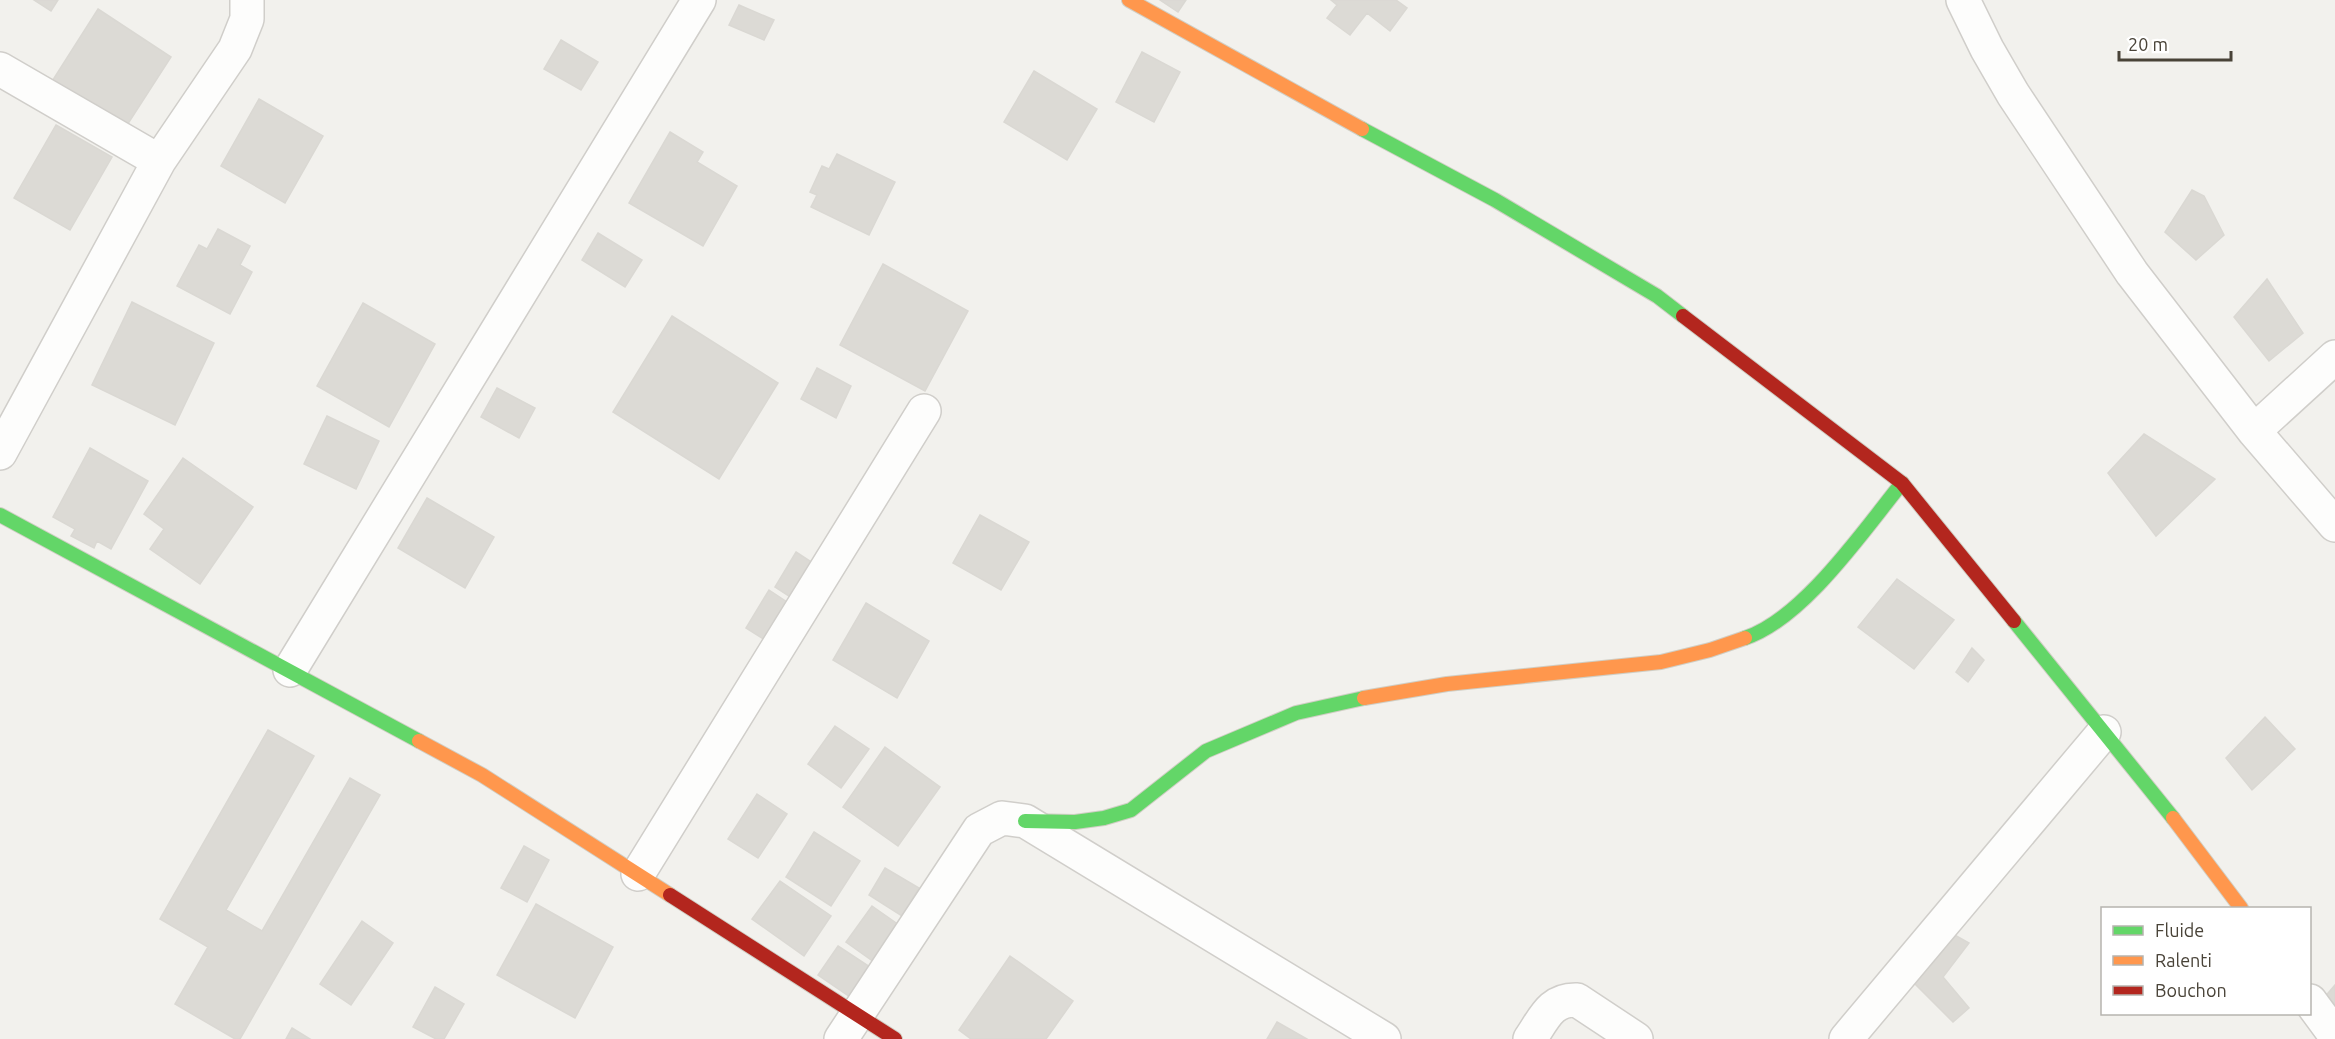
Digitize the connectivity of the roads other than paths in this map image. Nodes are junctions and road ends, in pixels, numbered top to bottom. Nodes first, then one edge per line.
1 (247, 0) edge
2 (699, 0) edge
3 (1129, 0) edge
4 (1964, 0) edge
5 (0, 69) edge
6 (159, 161) junction
7 (2335, 357) edge
8 (924, 411) dead end
9 (2254, 431) junction
10 (0, 453) edge
11 (1902, 483) junction
12 (0, 515) edge
13 (2335, 525) edge
14 (290, 670) junction
15 (2104, 732) junction
16 (1025, 821) junction
17 (638, 874) junction
18 (2239, 907) edge
19 (2311, 1002) edge
20 (848, 1027) edge
21 (2335, 1035) edge
22 (895, 1039) edge
23 (1384, 1039) edge
24 (1530, 1039) edge
25 (1636, 1039) edge
26 (1846, 1039) edge

1 - 6 street
2 - 14 street
3 - 11 street
4 - 9 street
5 - 6 street
6 - 10 street
7 - 9 street
8 - 17 street
9 - 13 street
11 - 15 street
11 - 16 street
12 - 14 street
14 - 17 street
15 - 18 street
15 - 26 street
16 - 20 street
16 - 23 street
17 - 20 street
19 - 21 street
20 - 22 street
24 - 25 street

